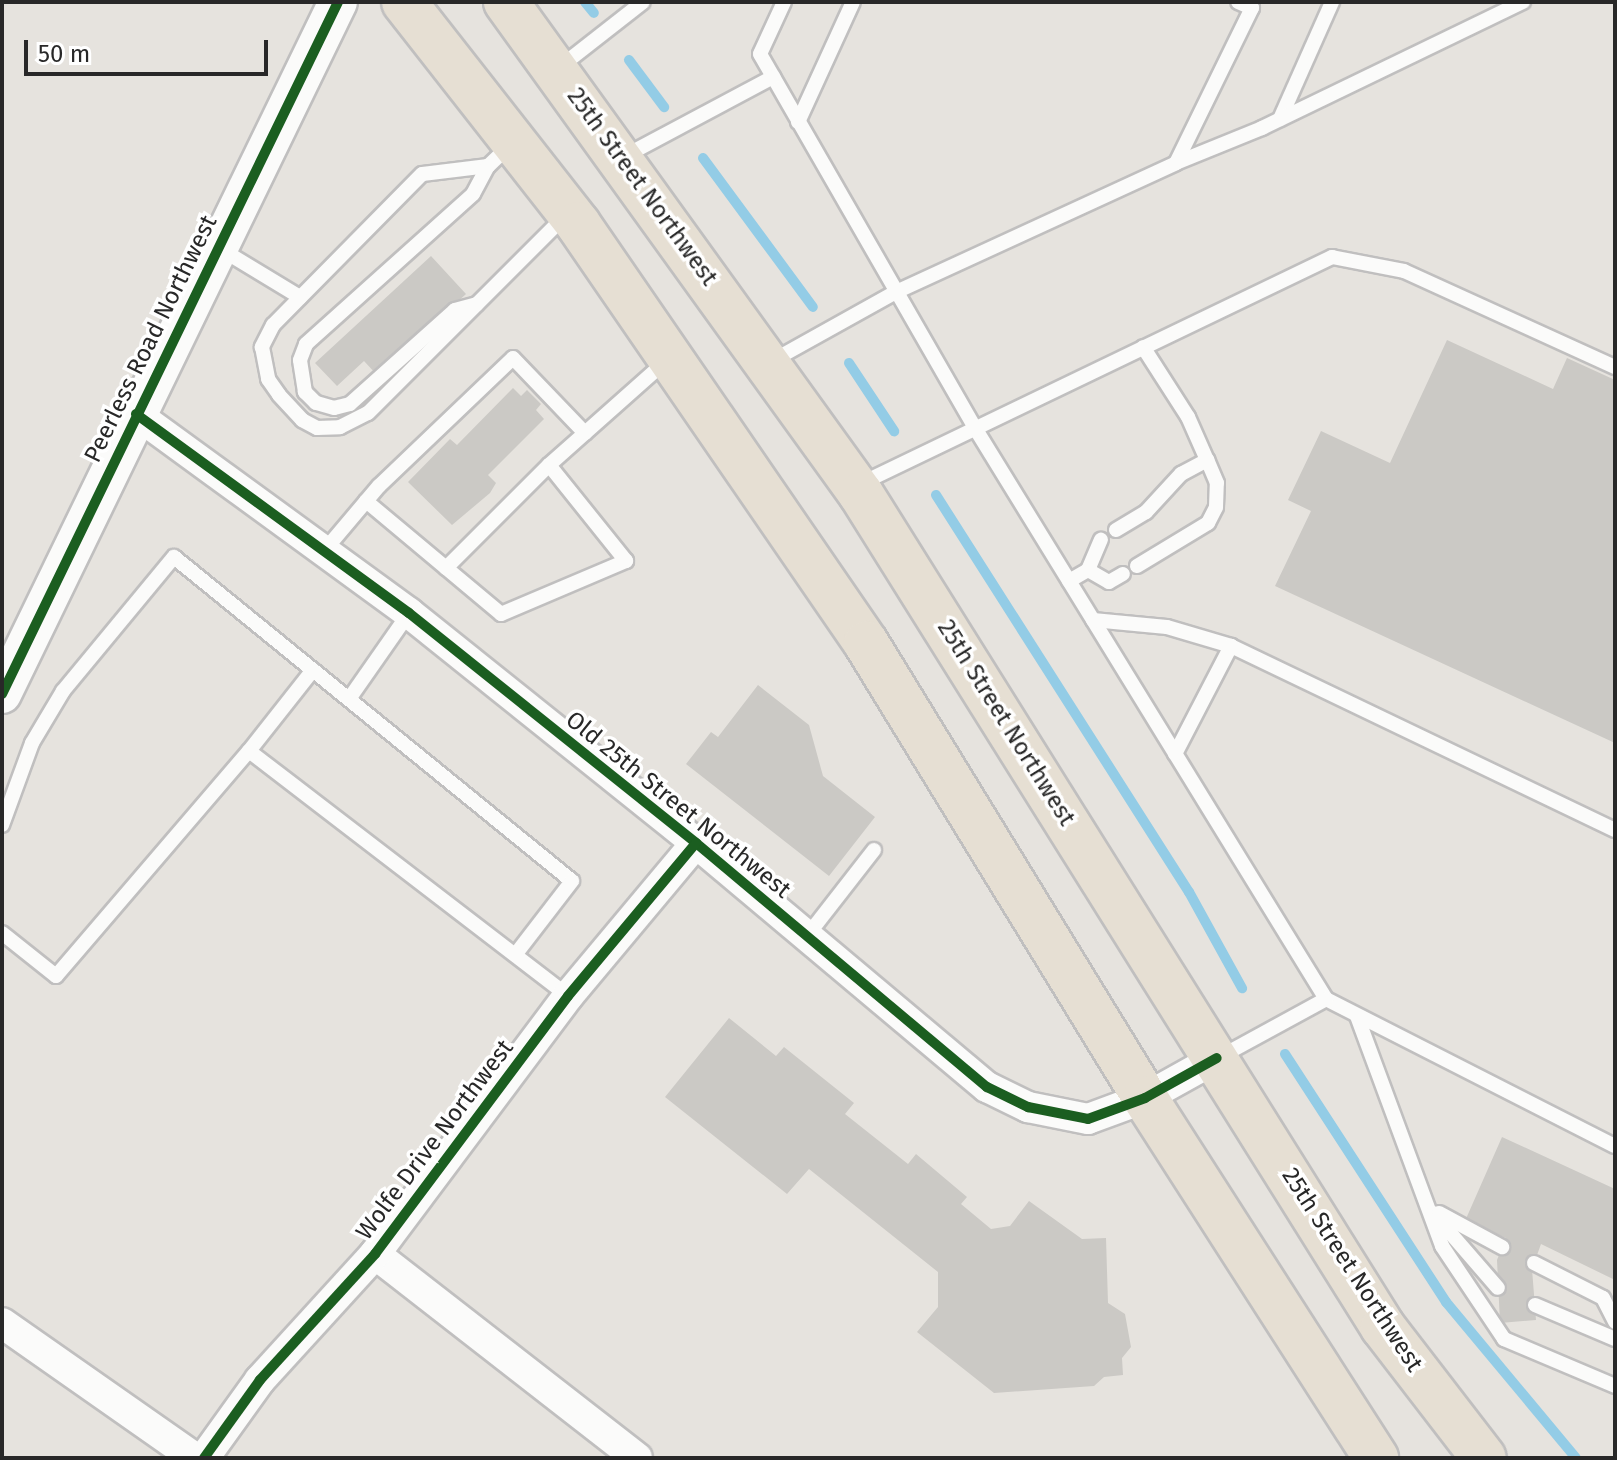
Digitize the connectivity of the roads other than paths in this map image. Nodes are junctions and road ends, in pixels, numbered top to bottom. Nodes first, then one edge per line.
1 (338, 2) edge
2 (404, 2) edge
3 (506, 2) edge
4 (643, 2) edge
5 (784, 2) edge
6 (853, 2) edge
7 (1238, 2) edge
8 (1332, 2) edge
9 (1523, 2) edge
10 (556, 70) junction
11 (773, 77) junction
12 (1280, 119) junction
13 (798, 122) junction
14 (501, 154) junction
15 (621, 158) junction
16 (1176, 163) junction
17 (568, 212) junction
18 (218, 247) junction
19 (896, 292) junction
20 (300, 297) junction
21 (477, 304) junction
22 (1143, 347) junction
23 (671, 356) junction
24 (769, 363) junction
25 (1615, 367) edge
26 (136, 414) junction
27 (975, 428) junction
28 (585, 433) junction
29 (1207, 460) junction
30 (549, 465) junction
31 (856, 486) junction
32 (366, 501) junction
33 (1116, 530) dead end
34 (1101, 540) dead end
35 (324, 551) junction
36 (1137, 566) dead end
37 (446, 568) junction
38 (1088, 570) junction
39 (1123, 574) dead end
40 (1069, 581) junction
41 (409, 613) junction
42 (1093, 620) junction
43 (1231, 646) junction
44 (313, 670) junction
45 (2, 694) edge
46 (349, 699) junction
47 (249, 751) junction
48 (1175, 754) junction
49 (2, 825) edge
50 (1615, 830) edge
51 (696, 843) junction
52 (874, 850) dead end
53 (2, 933) edge
54 (807, 936) junction
55 (515, 955) junction
56 (568, 996) junction
57 (1326, 999) junction
58 (1357, 1016) junction
59 (1217, 1058) junction
60 (1145, 1098) junction
61 (1615, 1146) edge
62 (1428, 1207) junction
63 (1502, 1247) dead end
64 (375, 1254) junction
65 (1534, 1263) dead end
66 (1498, 1288) dead end
67 (1535, 1305) dead end
68 (1615, 1322) edge
69 (2, 1323) edge
70 (1615, 1339) edge
71 (1615, 1386) edge
72 (195, 1458) edge
73 (204, 1458) edge
74 (637, 1458) edge
75 (1376, 1458) edge
76 (1484, 1458) edge

1 - 18 street, Peerless Road Northwest
2 - 14 highway
3 - 10 highway, 25th Street Northwest
4 - 10 lane
5 - 11 lane
6 - 13 lane
7 - 16 lane
8 - 12 lane
9 - 12 lane
10 - 15 highway, 25th Street Northwest
11 - 13 lane
11 - 15 lane
12 - 16 lane
13 - 19 lane
14 - 17 highway
14 - 20 lane
14 - 21 lane
15 - 24 highway, 25th Street Northwest
16 - 19 lane
17 - 21 lane
17 - 23 highway
18 - 20 lane
18 - 26 street, Peerless Road Northwest
19 - 24 lane
19 - 27 lane
20 - 21 lane
22 - 25 lane
22 - 27 lane
22 - 29 lane
23 - 28 lane
23 - 60 highway
24 - 31 highway, 25th Street Northwest
26 - 35 street, Old 25th Street Northwest
26 - 45 street, Peerless Road Northwest
27 - 31 lane
27 - 40 lane
28 - 30 lane
28 - 32 lane
29 - 33 lane
29 - 36 lane
30 - 37 lane
30 - 37 lane
31 - 59 highway, 25th Street Northwest
32 - 35 lane
32 - 37 lane
34 - 38 lane
35 - 41 street, Old 25th Street Northwest
38 - 39 lane
38 - 40 lane
40 - 42 lane
41 - 46 lane
41 - 51 street, Old 25th Street Northwest
42 - 43 lane
42 - 48 lane
43 - 48 lane
43 - 50 lane
44 - 46 lane
44 - 47 lane
44 - 49 lane
46 - 55 lane
47 - 53 lane
47 - 55 lane
48 - 57 lane
51 - 54 street, Old 25th Street Northwest
51 - 56 street, Wolfe Drive Northwest
52 - 54 lane
54 - 60 street, Old 25th Street Northwest
55 - 56 lane
56 - 64 street, Wolfe Drive Northwest
57 - 58 lane
57 - 59 lane
58 - 61 lane
58 - 62 lane
59 - 60 street, Old 25th Street Northwest
59 - 76 highway, 25th Street Northwest
60 - 75 highway
62 - 63 lane
62 - 66 lane
62 - 71 lane
64 - 73 street, Wolfe Drive Northwest
64 - 74 street
65 - 68 lane
67 - 70 lane
69 - 72 street

